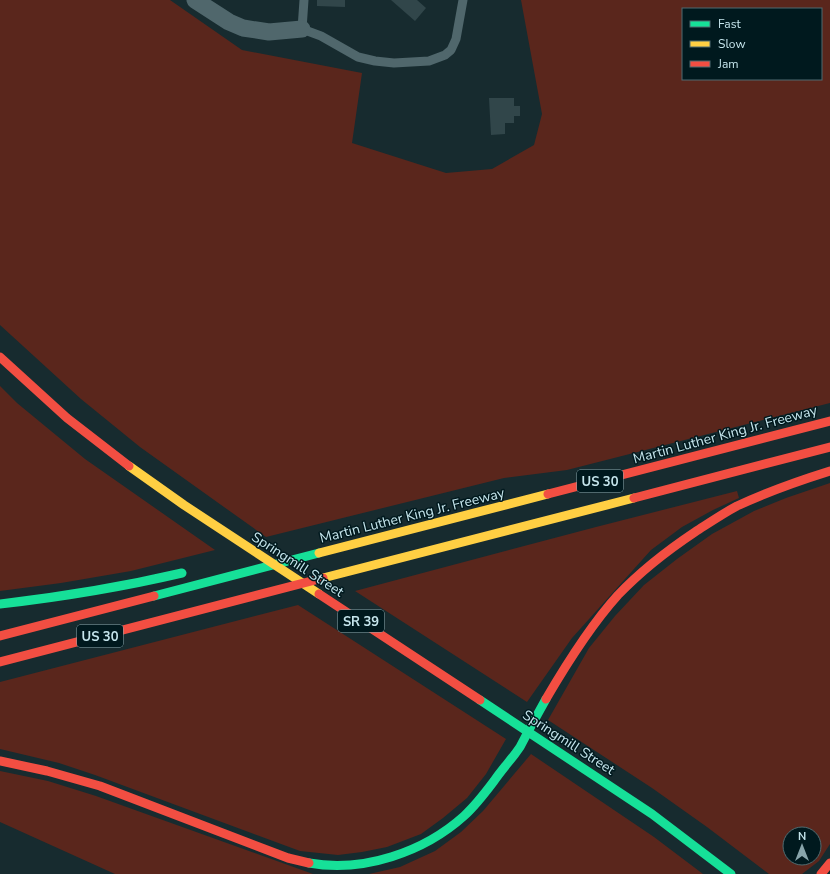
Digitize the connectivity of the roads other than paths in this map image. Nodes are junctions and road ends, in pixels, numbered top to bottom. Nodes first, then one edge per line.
1 (195, 0) edge
2 (304, 0) edge
3 (464, 0) edge
4 (302, 29) junction
5 (0, 357) edge
6 (830, 421) edge
7 (830, 447) edge
8 (830, 471) edge
9 (563, 490) junction
10 (524, 492) dead end
11 (271, 551) dead end
12 (248, 557) dead end
13 (194, 570) dead end
14 (0, 604) edge
15 (0, 636) edge
16 (0, 662) edge
17 (528, 732) junction
18 (0, 761) edge
19 (830, 863) edge
20 (731, 874) edge
21 (821, 874) edge

1 - 4 street
2 - 4 lane
3 - 4 lane
5 - 17 main road, Springmill Street / SR 39
6 - 9 main road, Martin Luther King Jr. Freeway / US 30
7 - 16 main road, US 30
8 - 17 main road
9 - 10 main road
9 - 15 main road, Martin Luther King Jr. Freeway / US 30
11 - 12 main road
13 - 14 main road
17 - 18 main road
17 - 20 main road, Springmill Street / SR 39
19 - 21 main road

